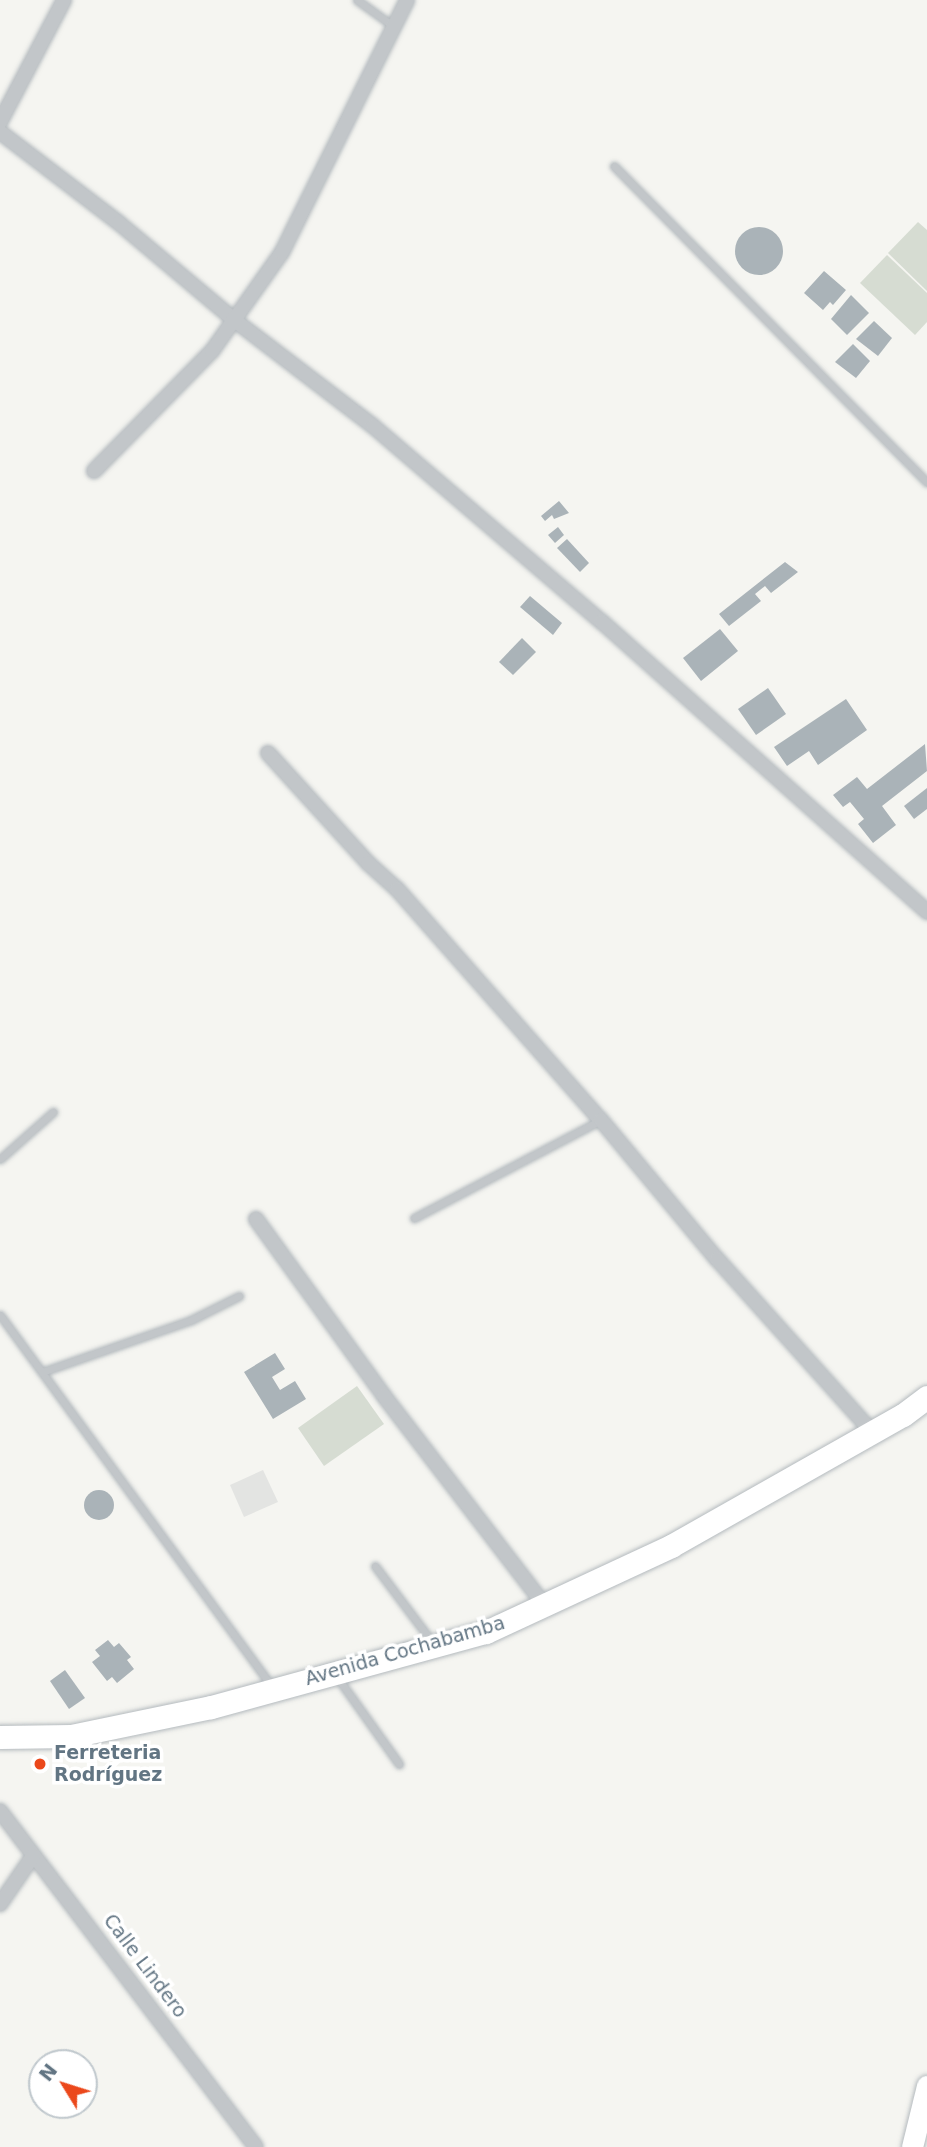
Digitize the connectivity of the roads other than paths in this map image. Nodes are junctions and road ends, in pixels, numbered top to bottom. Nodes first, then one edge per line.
1 (64, 0) edge
2 (357, 0) edge
3 (407, 0) edge
4 (393, 26) junction
5 (0, 122) edge
6 (0, 132) edge
7 (614, 166) dead end
8 (233, 319) junction
9 (94, 471) dead end
10 (927, 482) edge
11 (268, 753) dead end
12 (927, 912) edge
13 (54, 1112) dead end
14 (601, 1119) junction
15 (0, 1159) edge
16 (414, 1218) dead end
17 (256, 1219) dead end
18 (239, 1296) dead end
19 (0, 1315) edge
20 (42, 1372) junction
21 (927, 1397) edge
22 (872, 1432) junction
23 (375, 1566) dead end
24 (545, 1606) junction
25 (434, 1646) junction
26 (334, 1673) junction
27 (272, 1688) junction
28 (0, 1737) edge
29 (398, 1764) dead end
30 (0, 1811) edge
31 (33, 1856) junction
32 (0, 1904) edge
33 (927, 2086) edge
34 (918, 2137) edge
35 (256, 2147) edge

1 - 5 street
2 - 4 lane
3 - 4 street
4 - 8 street
6 - 8 street
7 - 10 lane
8 - 9 street
8 - 12 street
11 - 14 street
13 - 15 lane
14 - 16 lane
14 - 22 street
17 - 24 street
18 - 20 lane
19 - 20 lane
20 - 27 lane
21 - 22 main road, Avenida Cochabamba
22 - 24 main road, Avenida Cochabamba
23 - 25 lane
24 - 25 main road, Avenida Cochabamba
25 - 26 main road, Avenida Cochabamba
26 - 27 main road, Avenida Cochabamba
26 - 29 lane
27 - 28 main road, Avenida Cochabamba
30 - 31 street, Calle Lindero
31 - 32 street
31 - 35 street, Calle Lindero
33 - 34 street

